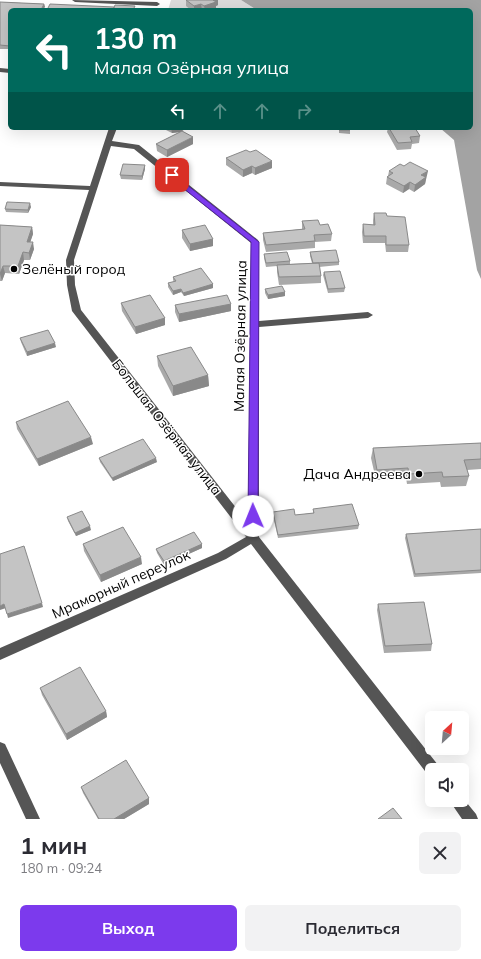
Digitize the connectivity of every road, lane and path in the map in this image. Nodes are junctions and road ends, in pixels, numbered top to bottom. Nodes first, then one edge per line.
1 (75, 0) edge
2 (156, 5) edge
3 (112, 130) edge
4 (108, 143) junction
5 (0, 184) edge
6 (93, 188) junction
7 (368, 315) dead end
8 (254, 324) junction
9 (253, 538) junction
10 (0, 654) edge
11 (0, 748) edge
12 (428, 763) edge
13 (462, 807) edge
14 (33, 819) edge
15 (471, 819) edge

1 - 2 street
3 - 4 street, Большая Озёрная улица
4 - 6 street, Большая Озёрная улица
4 - 8 street, Малая Озёрная улица
5 - 6 street
6 - 9 street, Большая Озёрная улица
7 - 8 street
8 - 9 street, Малая Озёрная улица
9 - 10 street, Мраморный переулок
9 - 12 street, Большая Озёрная улица
11 - 14 street
13 - 15 street

